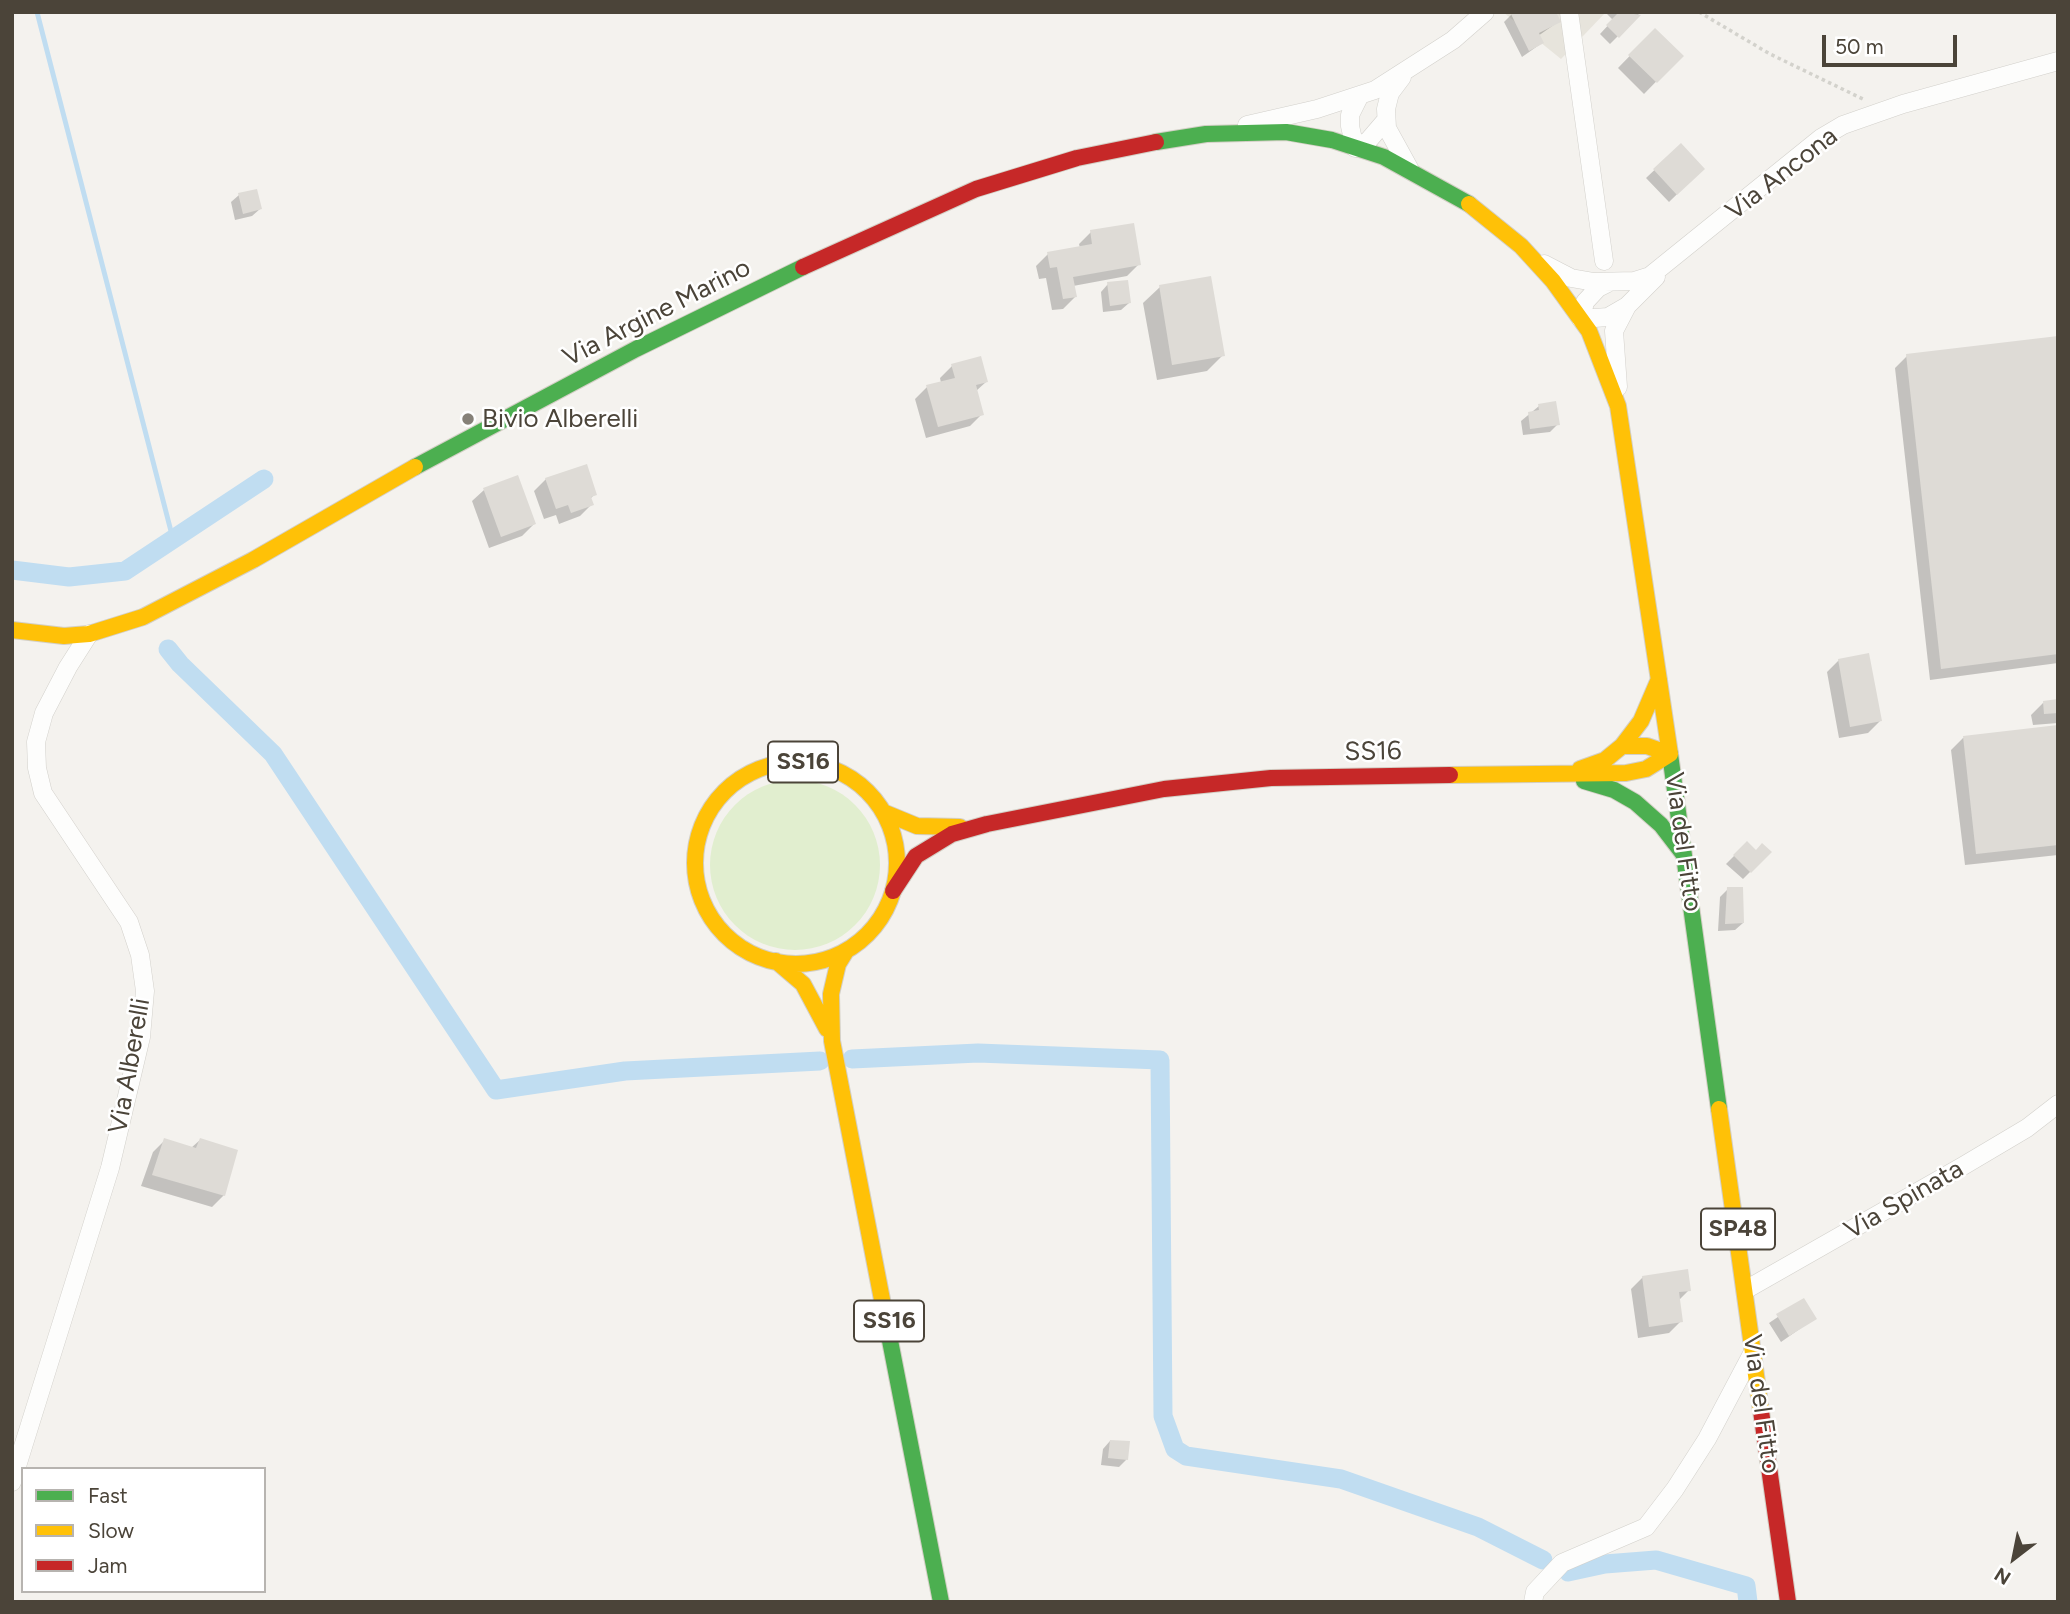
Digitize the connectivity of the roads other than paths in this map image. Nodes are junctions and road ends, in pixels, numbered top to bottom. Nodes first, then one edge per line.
1 (1485, 12) edge
2 (1569, 12) edge
3 (2058, 61) edge
4 (1411, 68) junction
5 (1360, 95) junction
6 (1386, 120) junction
7 (1206, 134) junction
8 (1355, 148) junction
9 (1409, 168) junction
10 (1676, 257) junction
11 (1532, 258) junction
12 (1604, 261) dead end
13 (1608, 283) junction
14 (1627, 306) junction
15 (1581, 319) junction
16 (1618, 406) junction
17 (12, 630) edge
18 (89, 634) junction
19 (1659, 679) junction
20 (1622, 746) junction
21 (1670, 754) junction
22 (1553, 774) junction
23 (883, 811) junction
24 (987, 824) junction
25 (1685, 857) junction
26 (893, 891) junction
27 (846, 951) junction
28 (776, 961) junction
29 (832, 1041) junction
30 (2058, 1104) edge
31 (1747, 1289) junction
32 (1754, 1351) junction
33 (12, 1482) edge
34 (941, 1602) edge
35 (1533, 1602) edge
36 (1788, 1602) edge

1 - 4 street
2 - 12 street
3 - 10 street, Via Ancona
4 - 5 street
4 - 6 street
5 - 7 street
5 - 8 street
6 - 8 street
6 - 9 street, Via del Fitto
7 - 8 main road, Via Argine Marino / SP48
7 - 18 main road, Via Argine Marino / SP48
8 - 9 main road, Via del Fitto / SP48
9 - 11 main road, Via del Fitto / SP48
10 - 13 street, Via Ancona
10 - 14 street, Via Ancona
11 - 13 street, Via Ancona
11 - 15 main road, Via del Fitto / SP48
13 - 15 street
14 - 15 street, Via Ancona
14 - 16 street, Via Ancona
15 - 16 main road, Via del Fitto / SP48
16 - 19 main road, Via del Fitto / SP48
17 - 18 main road, Via Argine Marino / SP48
18 - 33 street, Via Alberelli
19 - 20 main road, SS16
19 - 21 main road, Via del Fitto / SP48
20 - 21 main road
20 - 22 main road, SS16
21 - 22 main road, SS16
21 - 25 main road, Via del Fitto / SP48
22 - 24 main road, SS16
22 - 25 main road, SS16
23 - 24 main road, SS16
23 - 26 main road, SS16
23 - 28 main road, SS16
24 - 26 main road, SS16
25 - 31 main road, Via del Fitto / SP48
26 - 27 main road, SS16
27 - 28 main road, SS16
27 - 29 main road
28 - 29 main road
29 - 34 main road, SS16
30 - 31 street, Via Spinata
31 - 32 main road, Via del Fitto / SP48
32 - 35 street
32 - 36 main road, Via del Fitto / SP48

